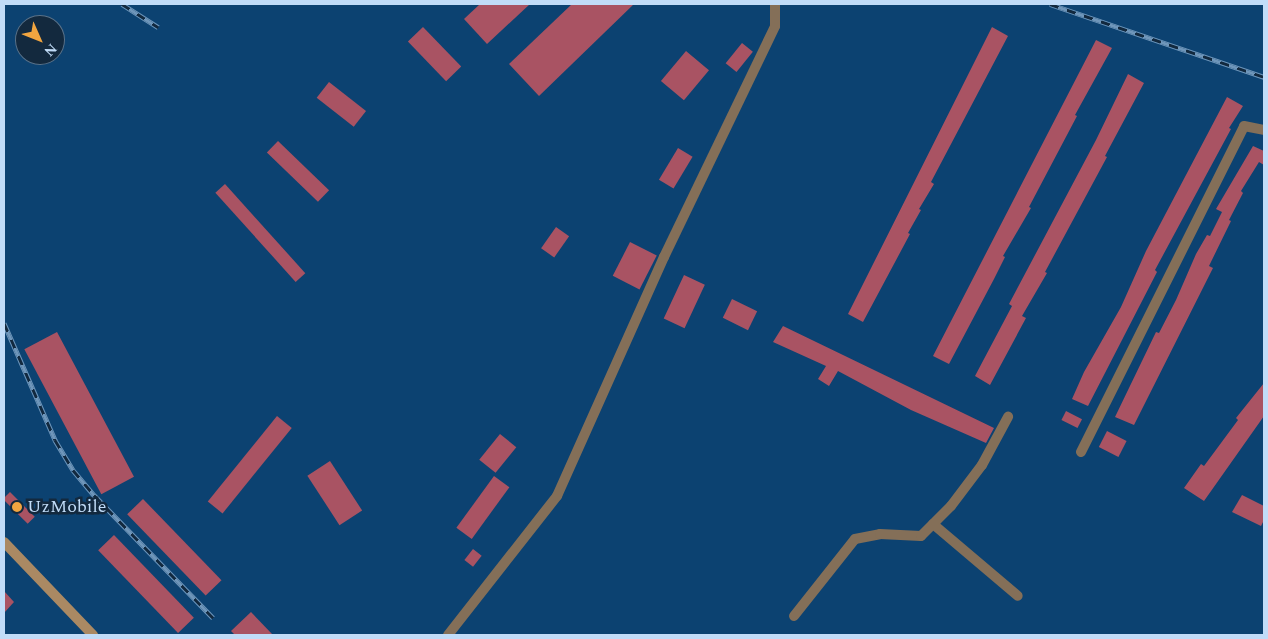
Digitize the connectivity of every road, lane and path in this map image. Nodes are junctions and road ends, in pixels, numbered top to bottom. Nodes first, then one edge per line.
1 (774, 4) edge
2 (1264, 130) edge
3 (1008, 417) dead end
4 (1080, 452) dead end
5 (933, 524) junction
6 (4, 542) edge
7 (1018, 596) dead end
8 (794, 616) dead end
9 (93, 635) edge
10 (448, 635) edge

1 - 10 street
2 - 4 street
3 - 5 street
5 - 7 street
5 - 8 street
6 - 9 main road

